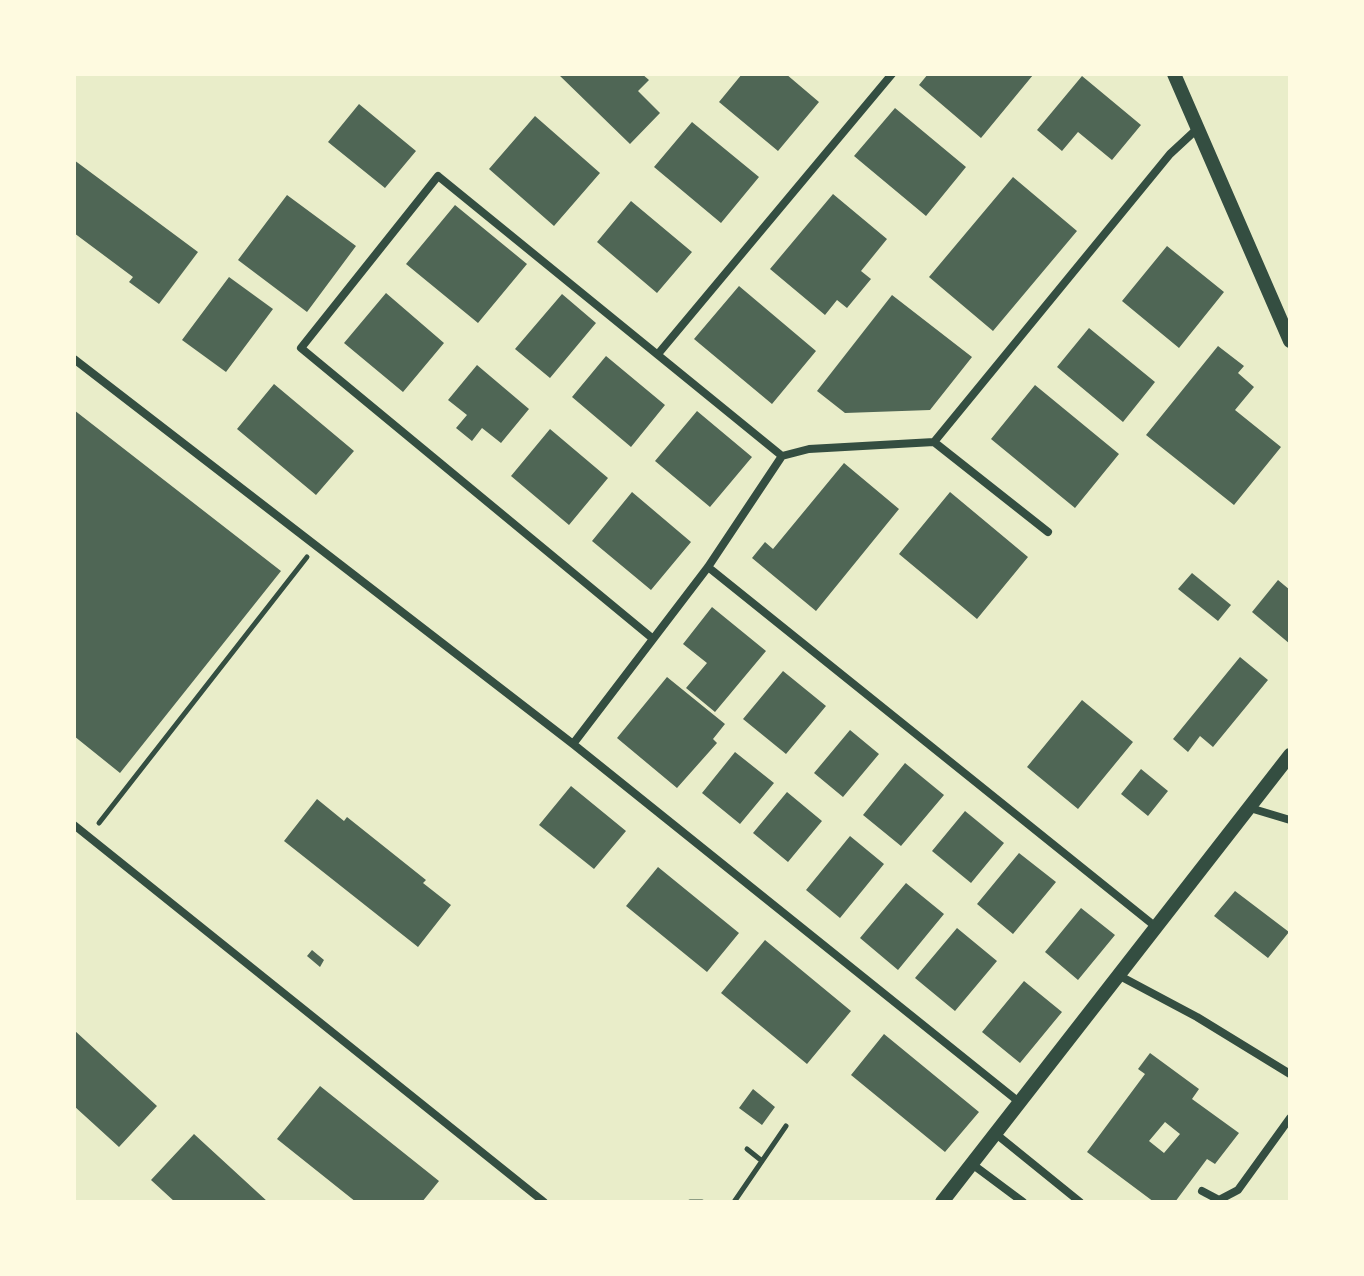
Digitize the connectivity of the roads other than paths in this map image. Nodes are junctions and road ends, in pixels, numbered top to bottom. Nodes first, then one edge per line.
1 (892, 74) edge
2 (1174, 74) edge
3 (1197, 129) junction
4 (1290, 341) edge
5 (658, 354) junction
6 (74, 359) edge
7 (934, 442) junction
8 (782, 456) junction
9 (1048, 532) dead end
10 (708, 567) junction
11 (652, 638) junction
12 (573, 744) junction
13 (1290, 755) edge
14 (1250, 808) junction
15 (1290, 820) edge
16 (74, 825) edge
17 (1156, 927) junction
18 (1118, 975) junction
19 (1290, 1074) edge
20 (1019, 1102) junction
21 (1290, 1118) edge
22 (996, 1134) junction
23 (972, 1164) junction
24 (1202, 1191) dead end
25 (544, 1202) edge
26 (942, 1202) edge
27 (1023, 1202) edge
28 (1080, 1202) edge

1 - 5 street
2 - 3 street
3 - 4 street
3 - 7 street
5 - 8 street
5 - 11 street
6 - 12 street
7 - 8 street
7 - 9 street
8 - 10 street
10 - 11 street
10 - 17 street
11 - 12 street
12 - 20 street
13 - 14 street
14 - 15 street
14 - 17 street
16 - 25 street
17 - 18 street
18 - 19 street
18 - 20 street
20 - 22 street
21 - 24 street
22 - 23 street
22 - 28 street
23 - 26 street
23 - 27 street

